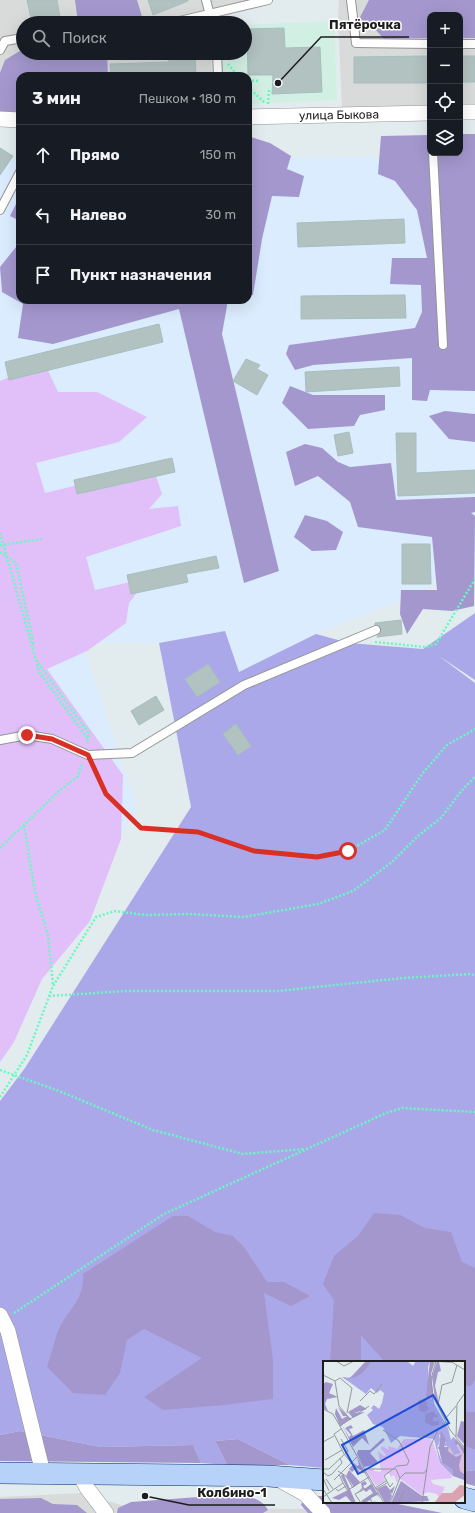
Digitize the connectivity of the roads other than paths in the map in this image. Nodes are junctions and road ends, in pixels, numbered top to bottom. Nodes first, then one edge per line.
1 (206, 0) edge
2 (268, 0) edge
3 (351, 0) edge
4 (211, 12) junction
5 (196, 16) edge
6 (211, 16) edge
7 (16, 40) edge
8 (427, 44) edge
9 (463, 44) edge
10 (475, 44) edge
11 (0, 50) edge
12 (217, 60) edge
13 (218, 72) edge
14 (463, 112) edge
15 (475, 112) edge
16 (427, 113) edge
17 (252, 117) edge
18 (0, 119) edge
19 (16, 120) edge
20 (433, 156) edge
21 (16, 180) edge
22 (0, 210) edge
23 (443, 344) dead end
24 (376, 630) dead end
25 (0, 740) edge
26 (2, 1318) edge
27 (43, 1473) junction
28 (0, 1474) edge
29 (80, 1475) junction
30 (268, 1476) junction
31 (323, 1480) edge
32 (465, 1498) edge
33 (475, 1501) edge
34 (106, 1513) edge
35 (323, 1513) edge

1 - 4 lane
2 - 4 lane
3 - 8 lane
4 - 5 lane
4 - 6 lane
7 - 11 lane
9 - 10 lane
12 - 13 lane
14 - 15 street
16 - 17 street, улица Быкова
18 - 19 street
20 - 23 lane
21 - 22 lane
24 - 25 lane
26 - 27 street
27 - 28 main road
27 - 29 main road
29 - 30 main road
29 - 34 street
30 - 31 main road
30 - 35 street
32 - 33 main road

